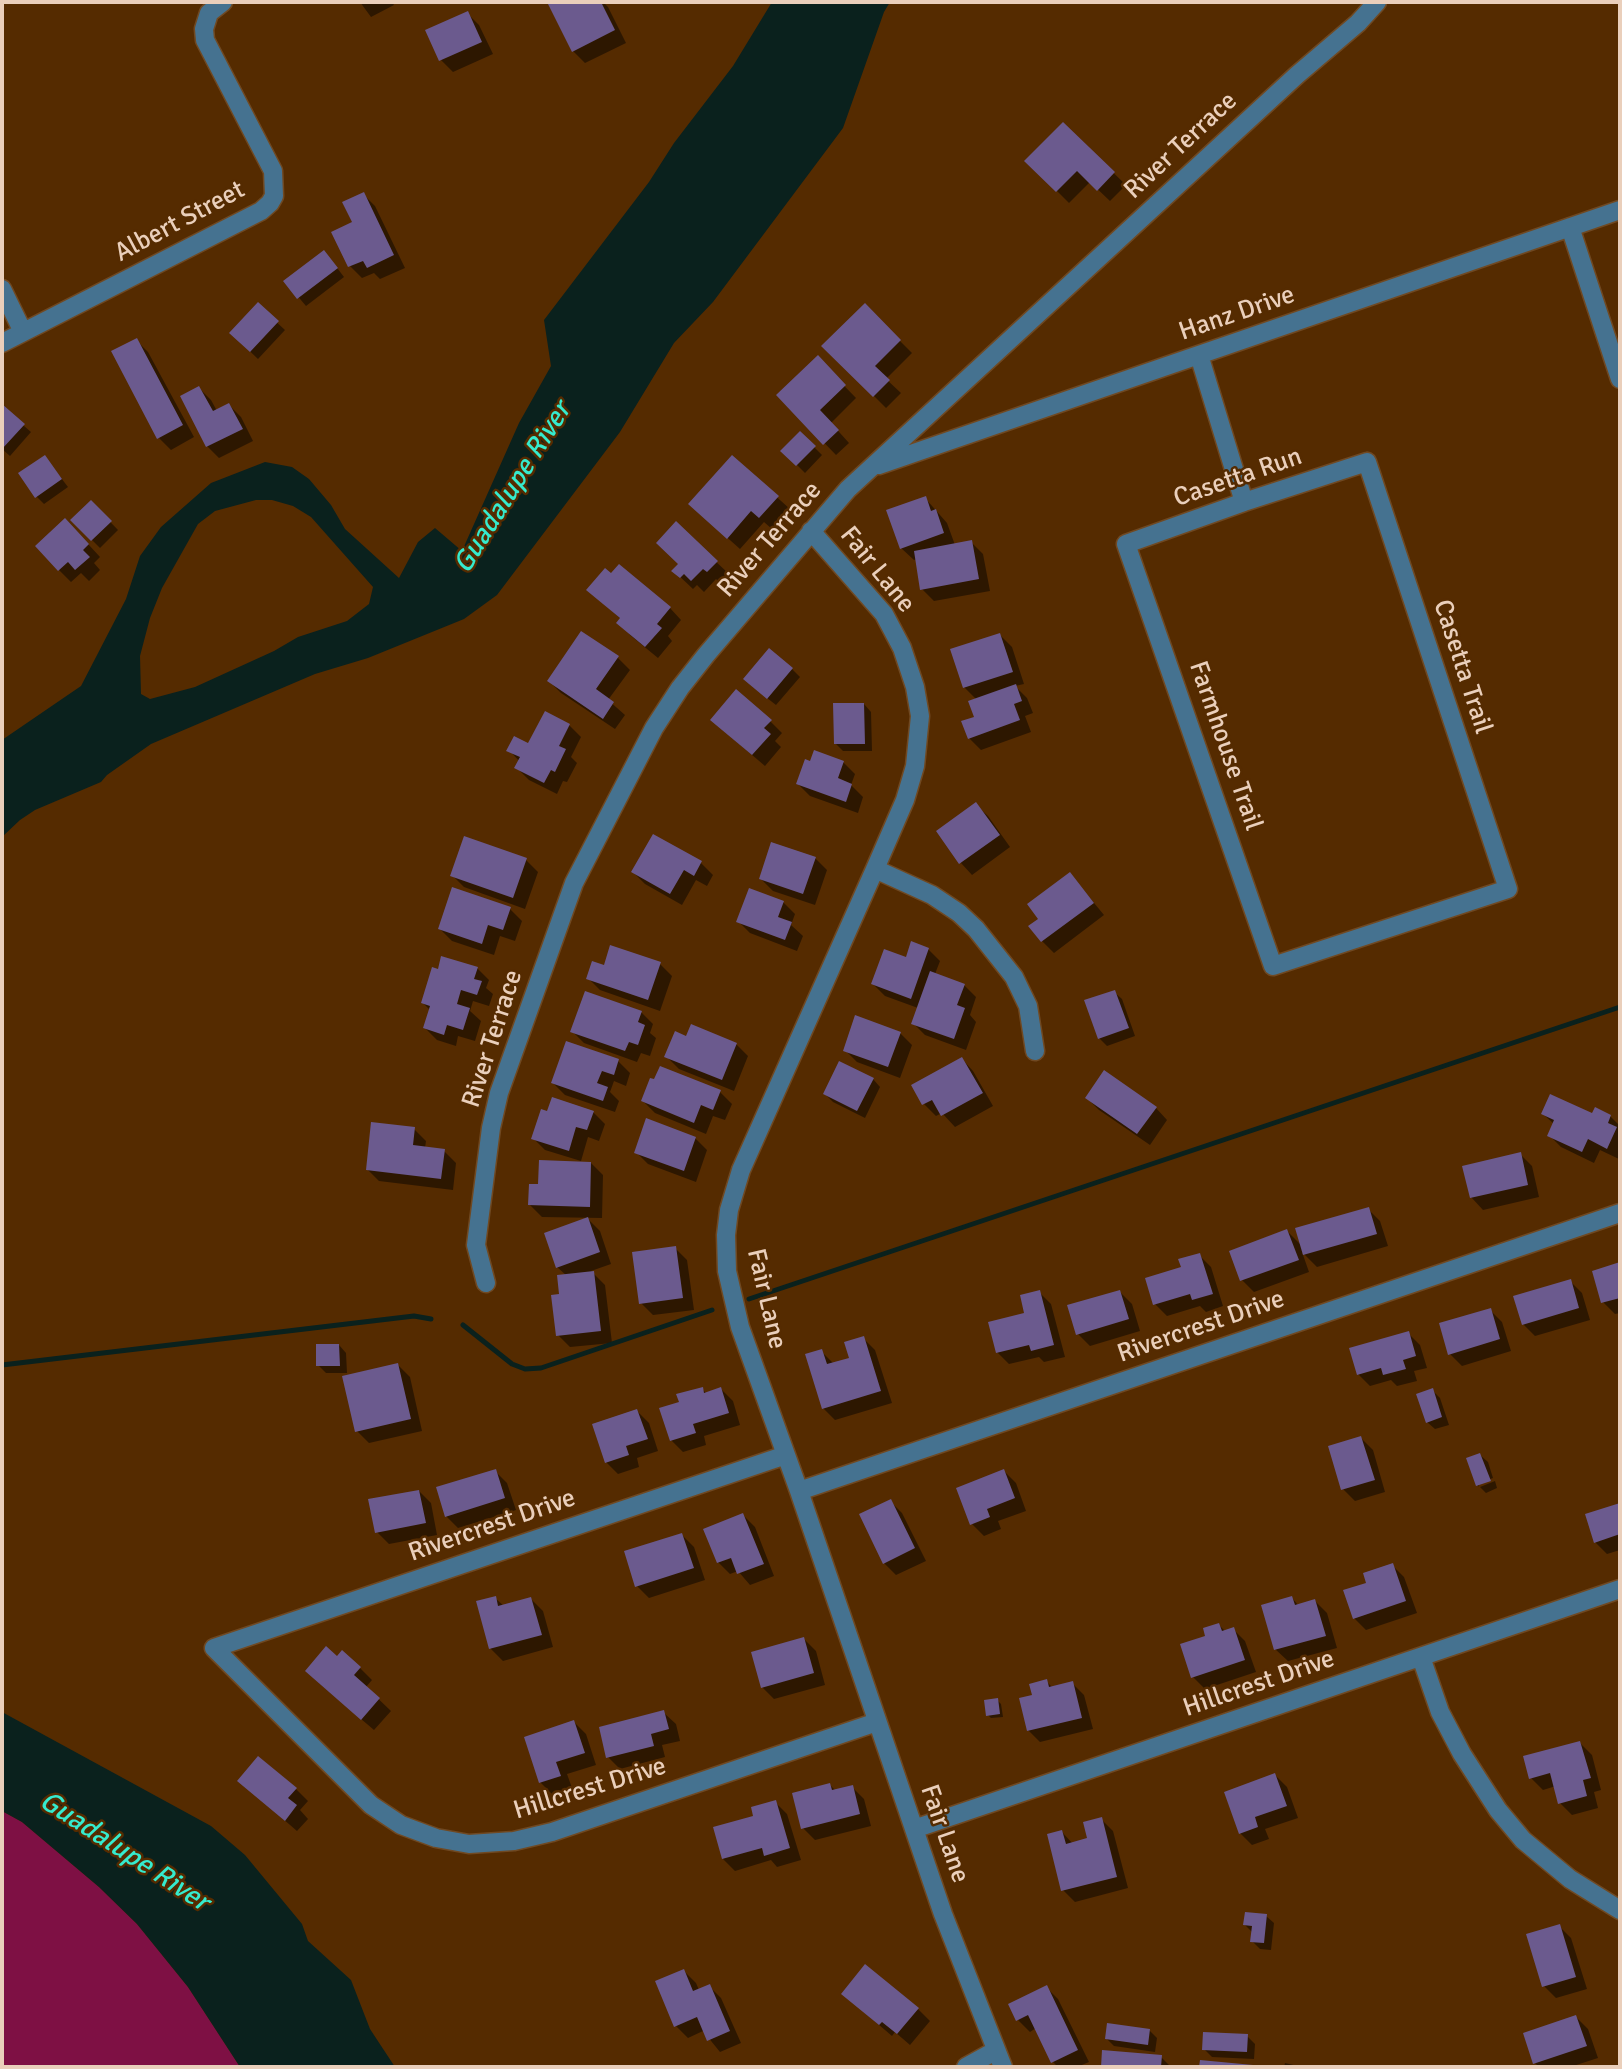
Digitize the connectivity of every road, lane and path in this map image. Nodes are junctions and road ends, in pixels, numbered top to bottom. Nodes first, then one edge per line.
1 (223, 2) edge
2 (1377, 2) edge
3 (1620, 210) edge
4 (1570, 228) junction
5 (2, 289) edge
6 (23, 332) junction
7 (2, 343) edge
8 (1199, 355) junction
9 (1620, 379) edge
10 (1367, 462) joint
11 (871, 468) junction
12 (1244, 502) junction
13 (811, 531) junction
14 (1126, 544) joint
15 (875, 869) junction
16 (1273, 965) joint
17 (1035, 1051) dead end
18 (1620, 1213) edge
19 (486, 1283) dead end
20 (786, 1455) junction
21 (799, 1491) junction
22 (1620, 1589) edge
23 (214, 1648) joint
24 (1421, 1657) junction
25 (877, 1722) junction
26 (915, 1829) junction
27 (1620, 1910) edge
28 (999, 2059) edge
29 (966, 2067) edge

1 - 6 street, Albert Street
2 - 11 street, River Terrace
3 - 4 street, Hanz Drive
4 - 8 street, Hanz Drive
4 - 9 street
5 - 6 street
6 - 7 street
8 - 11 street, Hanz Drive
8 - 12 street
10 - 12 street, Casetta Run
10 - 16 street, Casetta Trail
11 - 13 street, River Terrace
12 - 14 street, Casetta Run
13 - 15 street, Fair Lane
13 - 19 street, River Terrace
14 - 16 street, Farmhouse Trail
15 - 17 street
15 - 20 street, Fair Lane
18 - 21 street, Rivercrest Drive
20 - 21 street, Fair Lane
20 - 23 street, Rivercrest Drive
21 - 25 street, Fair Lane
22 - 24 street, Hillcrest Drive
23 - 25 street, Hillcrest Drive
24 - 26 street, Hillcrest Drive
24 - 27 street
25 - 26 street, Fair Lane
26 - 28 street, Fair Lane
28 - 29 street

